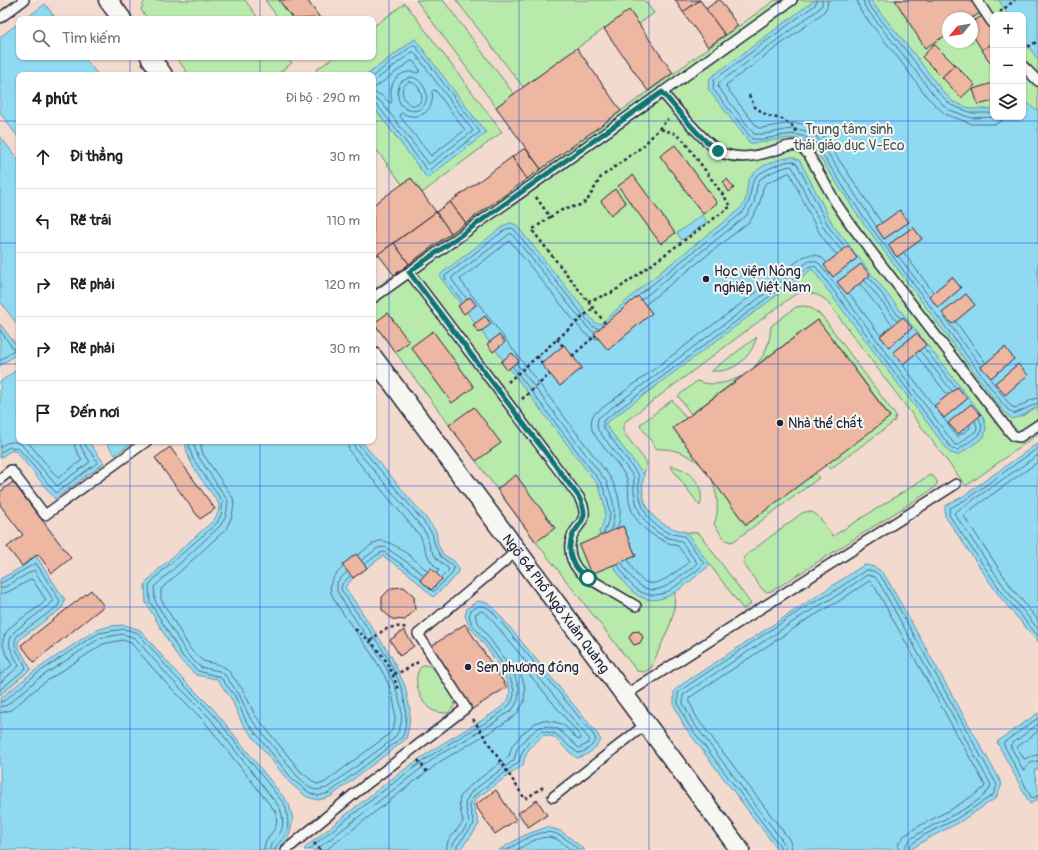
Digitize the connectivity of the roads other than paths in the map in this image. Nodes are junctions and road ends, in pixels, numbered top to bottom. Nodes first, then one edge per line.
1 (24, 0) edge
2 (792, 0) edge
3 (977, 0) edge
4 (0, 18) edge
5 (990, 20) edge
6 (152, 60) edge
7 (1026, 69) edge
8 (161, 72) edge
9 (1038, 81) edge
10 (662, 92) junction
11 (409, 272) junction
12 (376, 296) edge
13 (376, 361) edge
14 (1038, 425) edge
15 (143, 444) edge
16 (0, 478) edge
17 (956, 484) dead end
18 (517, 551) junction
19 (636, 606) dead end
20 (624, 695) junction
21 (646, 724) junction
22 (553, 797) road end
23 (286, 850) edge
24 (740, 850) edge

1 - 4 lane
2 - 10 lane
3 - 5 lane
6 - 8 street
7 - 9 lane
10 - 11 lane
10 - 14 lane
11 - 12 lane
11 - 19 lane
13 - 18 street, Ngõ 64 Phố Ngô Xuân Quảng
15 - 16 lane
17 - 20 lane
18 - 20 street, Ngõ 64 Phố Ngô Xuân Quảng
18 - 23 lane
20 - 21 street, Ngõ 64 Phố Ngô Xuân Quảng
21 - 22 lane
21 - 24 street, Ngõ 64 Phố Ngô Xuân Quảng

